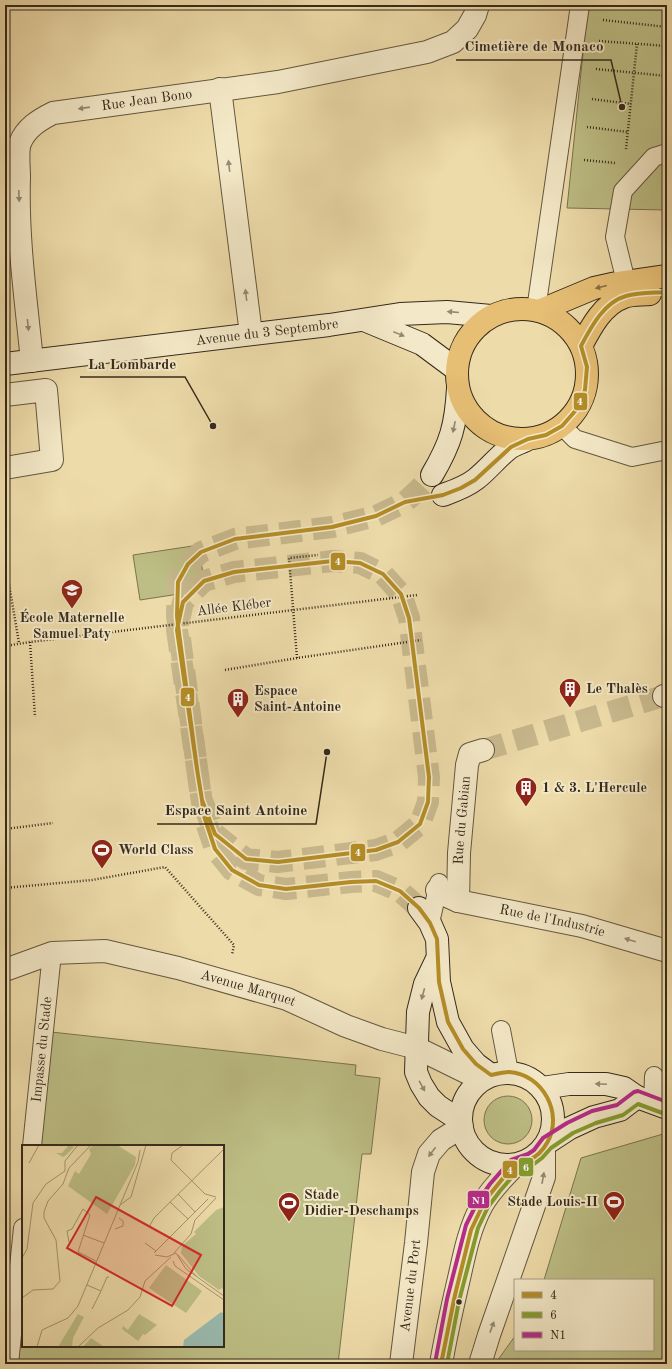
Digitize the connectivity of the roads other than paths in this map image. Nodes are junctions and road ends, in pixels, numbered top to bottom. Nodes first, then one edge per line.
1 (478, 5) edge
2 (580, 5) edge
3 (220, 89) junction
4 (667, 153) edge
5 (667, 276) edge
6 (626, 282) junction
7 (667, 292) edge
8 (538, 310) junction
9 (491, 316) junction
10 (363, 320) junction
11 (251, 334) junction
12 (581, 346) junction
13 (32, 360) junction
14 (5, 364) edge
15 (458, 379) junction
16 (5, 395) edge
17 (562, 426) junction
18 (528, 439) junction
19 (667, 450) edge
20 (5, 468) edge
21 (432, 475) tunnel mouth
22 (443, 495) tunnel mouth
23 (483, 750) tunnel mouth
24 (438, 886) joint
25 (458, 901) junction
26 (424, 915) joint
27 (667, 951) edge
28 (52, 953) junction
29 (437, 958) junction
30 (5, 970) edge
31 (501, 1030) dead end
32 (417, 1048) junction
33 (494, 1076) junction
34 (654, 1076) dead end
35 (542, 1088) junction
36 (652, 1103) edge
37 (461, 1124) junction
38 (32, 1145) edge
39 (546, 1145) junction
40 (515, 1165) junction
41 (22, 1238) edge
42 (9, 1364) edge
43 (401, 1364) edge
44 (441, 1364) edge
45 (480, 1364) edge

1 - 3 street, Rue Jean Bono
2 - 8 lane
11 -> 3 street
3 -> 13 street, Rue Jean Bono
4 - 6 lane
5 - 6 main road
6 -> 8 main road
7 - 12 main road
8 - 9 main road
8 - 12 main road
9 -> 10 street, Avenue du 3 Septembre
9 - 15 main road
10 - 11 street, Avenue du 3 Septembre
10 -> 15 street, Avenue du 3 Septembre
11 - 13 street, Avenue du 3 Septembre
12 - 17 main road
13 - 14 street, Avenue du 3 Septembre
15 - 18 main road
15 -> 21 street
16 - 20 street
17 - 18 main road
17 - 19 lane
18 - 22 street
23 - 25 street, Rue du Gabian
24 - 25 street, Rue de l'Industrie
24 - 26 lane
27 -> 25 street, Rue de l'Industrie
26 - 29 street
28 - 30 street, Avenue Marquet
28 - 32 street, Avenue Marquet
28 - 38 lane, Impasse du Stade
29 -> 32 street
29 - 33 street
31 - 33 lane
32 - 33 street, Avenue Marquet
32 -> 37 street
33 - 35 street
33 - 37 street
34 - 36 lane
36 -> 35 street
35 - 39 street
36 - 39 street
37 - 40 street
37 -> 43 street, Avenue du Port
39 - 40 street
45 -> 39 street
40 - 44 street
41 - 42 lane

